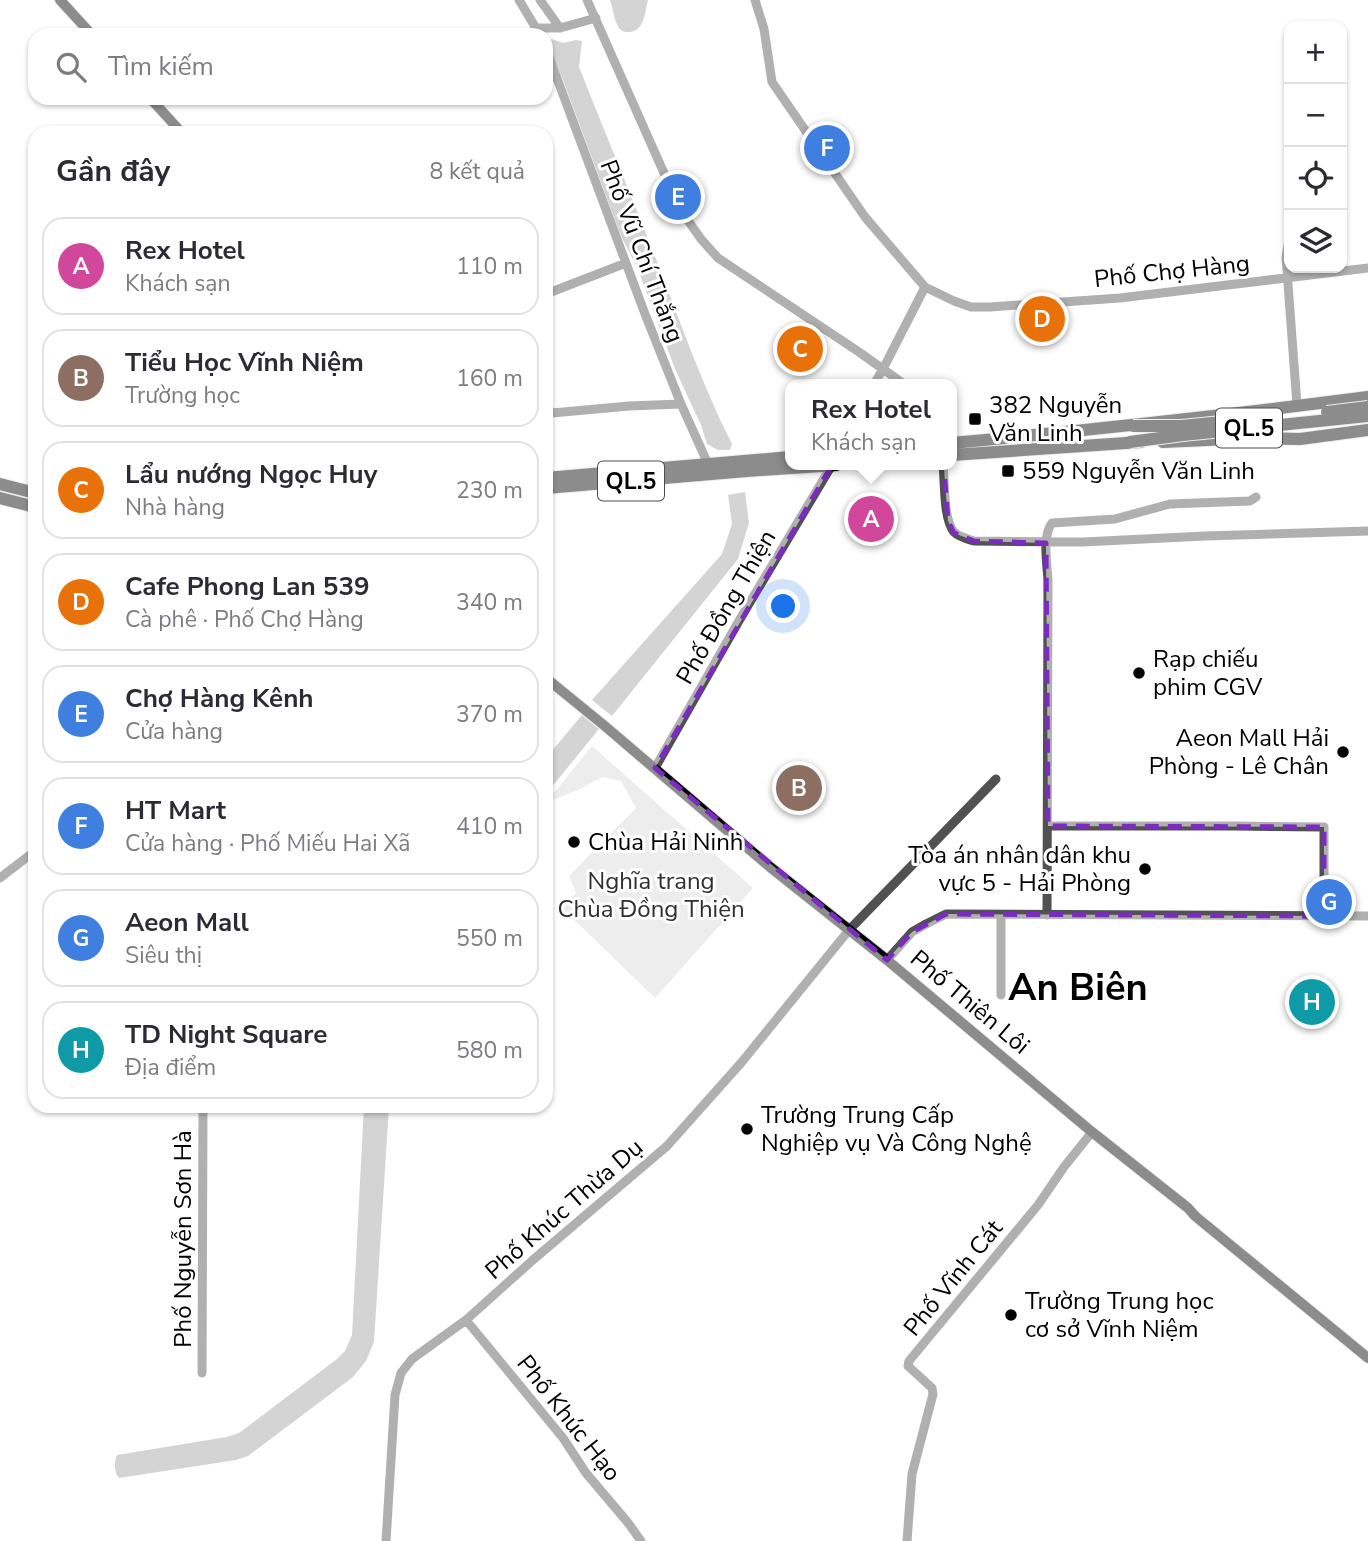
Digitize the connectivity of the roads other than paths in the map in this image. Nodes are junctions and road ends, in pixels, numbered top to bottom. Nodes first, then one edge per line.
1 (60, 0) edge
2 (519, 0) edge
3 (540, 0) edge
4 (587, 0) edge
5 (755, 0) edge
6 (596, 18) junction
7 (86, 28) edge
8 (536, 28) edge
9 (560, 28) junction
10 (553, 29) edge
11 (553, 68) edge
12 (156, 105) edge
13 (176, 126) edge
14 (626, 263) junction
15 (1368, 268) edge
16 (1288, 273) edge
17 (1288, 278) junction
18 (925, 287) junction
19 (553, 291) edge
20 (883, 369) junction
21 (877, 379) edge
22 (897, 379) edge
23 (1368, 397) edge
24 (1349, 400) junction
25 (681, 404) junction
26 (1297, 405) junction
27 (1368, 407) edge
28 (553, 413) edge
29 (1368, 416) edge
30 (1133, 426) junction
31 (1365, 430) edge
32 (957, 442) edge
33 (1130, 442) junction
34 (957, 455) edge
35 (785, 458) edge
36 (744, 466) junction
37 (785, 466) edge
38 (711, 469) junction
39 (831, 470) edge
40 (943, 470) edge
41 (553, 478) edge
42 (0, 484) edge
43 (553, 487) edge
44 (28, 491) edge
45 (1256, 497) dead end
46 (0, 498) edge
47 (28, 506) edge
48 (1368, 531) edge
49 (1045, 543) junction
50 (553, 684) edge
51 (655, 768) junction
52 (996, 779) dead end
53 (1048, 826) junction
54 (28, 856) edge
55 (0, 878) edge
56 (1001, 915) junction
57 (1046, 915) junction
58 (1324, 916) junction
59 (1368, 916) edge
60 (849, 930) junction
61 (887, 960) junction
62 (1001, 995) dead end
63 (203, 1113) edge
64 (1093, 1132) junction
65 (466, 1320) junction
66 (1368, 1358) edge
67 (202, 1373) dead end
68 (386, 1541) edge
69 (641, 1541) edge
70 (907, 1541) edge

1 - 7 main road
2 - 8 street
3 - 9 street
4 - 6 street
5 - 18 street
6 - 9 street
6 - 20 street
9 - 10 street
11 - 14 street, Phố Vũ Chí Thắng
12 - 13 main road
14 - 19 street
14 - 25 street, Phố Vũ Chí Thắng
15 - 17 street, Phố Chợ Hàng
16 - 17 street
17 - 18 street, Phố Chợ Hàng
17 - 26 street
18 - 20 street
20 - 21 street
20 - 22 street
23 - 24 highway, QL.5
24 - 26 highway, QL.5
24 - 31 highway
25 - 28 street
25 - 38 street, Phố Vũ Chí Thắng
26 - 30 highway, QL.5
27 - 30 highway, QL.5, bridge
29 - 33 highway, QL.5, bridge
30 - 32 highway, QL.5
31 - 33 highway, QL.5
33 - 34 highway, QL.5
35 - 36 highway, QL.5
36 - 37 highway, QL.5
36 - 38 highway, QL.5
38 - 41 highway, QL.5
38 - 43 highway, QL.5
39 - 51 street, Phố Đồng Thiện
40 - 49 street
42 - 44 highway
45 - 49 street
46 - 47 highway
48 - 49 street
49 - 53 street
50 - 51 main road, Phố Thiên Lôi
51 - 60 main road, Phố Thiên Lôi
52 - 60 street, Phố Khúc Thừa Dụ
53 - 57 street
53 - 58 street
54 - 55 street
56 - 57 street
56 - 61 street
56 - 62 street
57 - 58 street
58 - 59 street
60 - 61 main road, Phố Thiên Lôi
60 - 65 street, Phố Khúc Thừa Dụ
61 - 64 main road, Phố Thiên Lôi
63 - 67 street, Phố Nguyễn Sơn Hà
64 - 66 main road, Phố Thiên Lôi
64 - 70 street, Phố Vĩnh Cát
65 - 68 street, Phố Khúc Thừa Dụ
65 - 69 street, Phố Khúc Hạo

